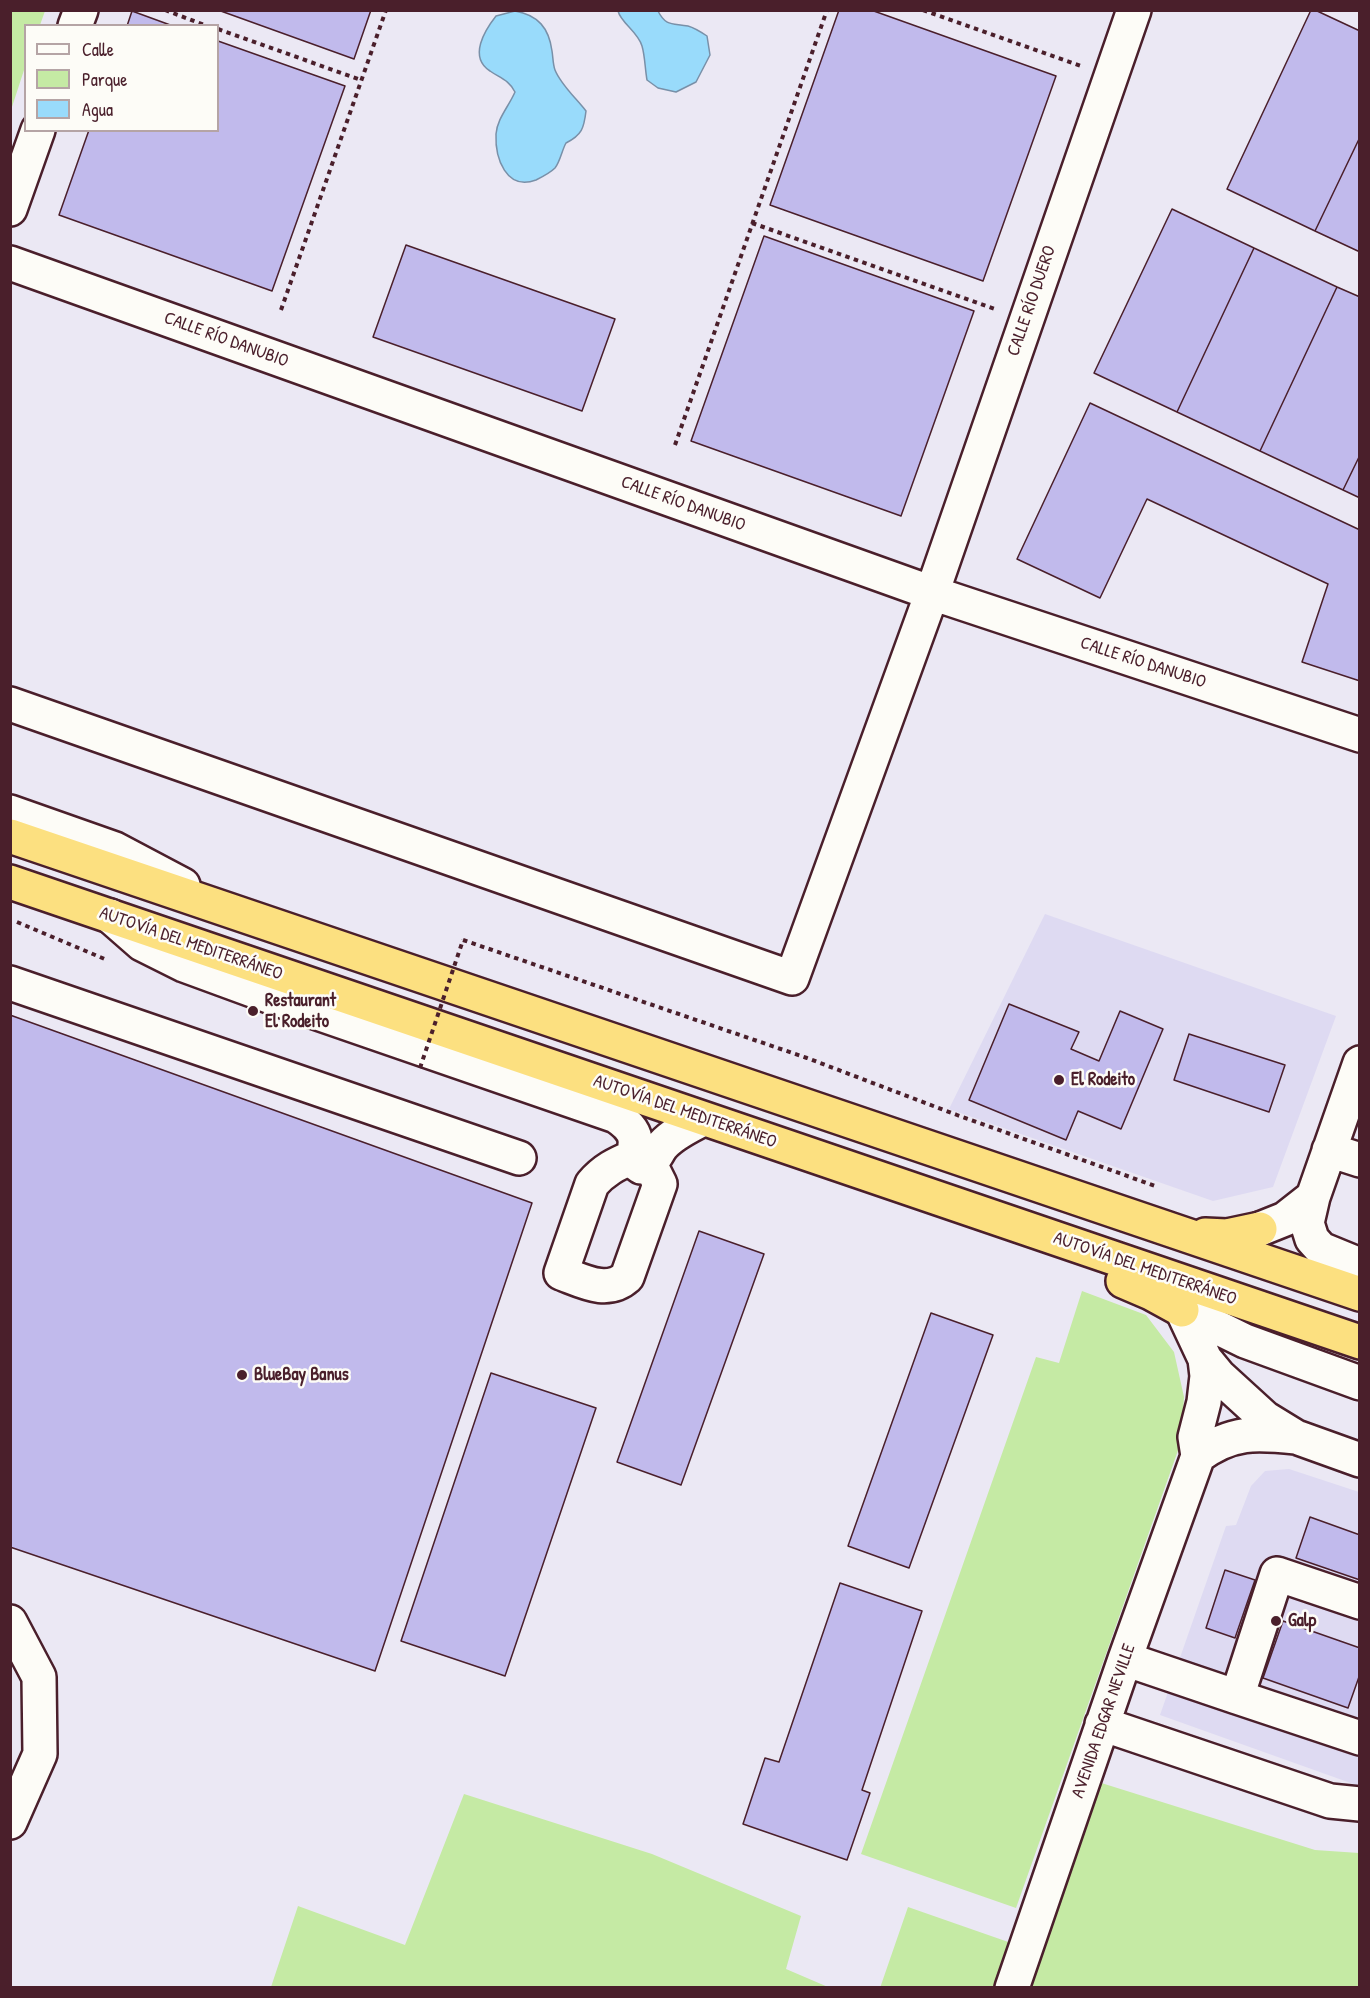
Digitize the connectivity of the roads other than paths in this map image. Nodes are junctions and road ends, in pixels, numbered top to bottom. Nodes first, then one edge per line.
1 (1134, 10) edge
2 (37, 132) edge
3 (10, 209) edge
4 (10, 263) edge
5 (932, 593) junction
6 (10, 705) edge
7 (1359, 735) edge
8 (10, 812) edge
9 (10, 836) edge
10 (10, 882) edge
11 (226, 909) junction
12 (110, 916) junction
13 (10, 983) edge
14 (1359, 1063) edge
15 (704, 1119) junction
16 (1344, 1155) edge
17 (519, 1158) dead end
18 (856, 1170) junction
19 (1313, 1197) junction
20 (1260, 1229) joint
21 (1185, 1234) junction
22 (1359, 1265) edge
23 (1359, 1294) edge
24 (1182, 1311) junction
25 (1359, 1342) edge
26 (1206, 1359) junction
27 (1359, 1383) edge
28 (1296, 1437) junction
29 (1198, 1456) junction
30 (1359, 1460) edge
31 (1359, 1602) edge
32 (10, 1622) edge
33 (1125, 1659) junction
34 (1237, 1697) junction
35 (1102, 1724) junction
36 (1359, 1738) edge
37 (1359, 1804) edge
38 (10, 1822) edge
39 (1012, 1988) edge

1 - 5 street, CALLE RÍO DUERO
2 - 3 street
4 - 5 street, CALLE RÍO DANUBIO
5 - 6 street, CALLE RÍO DUERO
5 - 7 street, CALLE RÍO DANUBIO
8 - 11 street
9 - 11 highway
10 - 12 highway, AUTOVÍA DEL MEDITERRÁNEO
11 - 21 highway
12 - 15 highway, AUTOVÍA DEL MEDITERRÁNEO
12 - 15 street
13 - 17 street
14 - 16 street
15 - 18 highway, AUTOVÍA DEL MEDITERRÁNEO
16 - 19 street
18 - 24 highway
18 - 25 highway, AUTOVÍA DEL MEDITERRÁNEO
19 - 20 street
19 - 22 street
20 - 21 highway
21 - 23 highway
24 - 26 street
24 - 27 street
26 - 28 street
26 - 29 street, AVENIDA EDGAR NEVILLE
28 - 29 street
28 - 30 street
29 - 33 street, AVENIDA EDGAR NEVILLE
31 - 34 street
32 - 38 street
33 - 34 street
33 - 35 street, AVENIDA EDGAR NEVILLE
34 - 36 street
35 - 37 street
35 - 39 street, AVENIDA EDGAR NEVILLE

